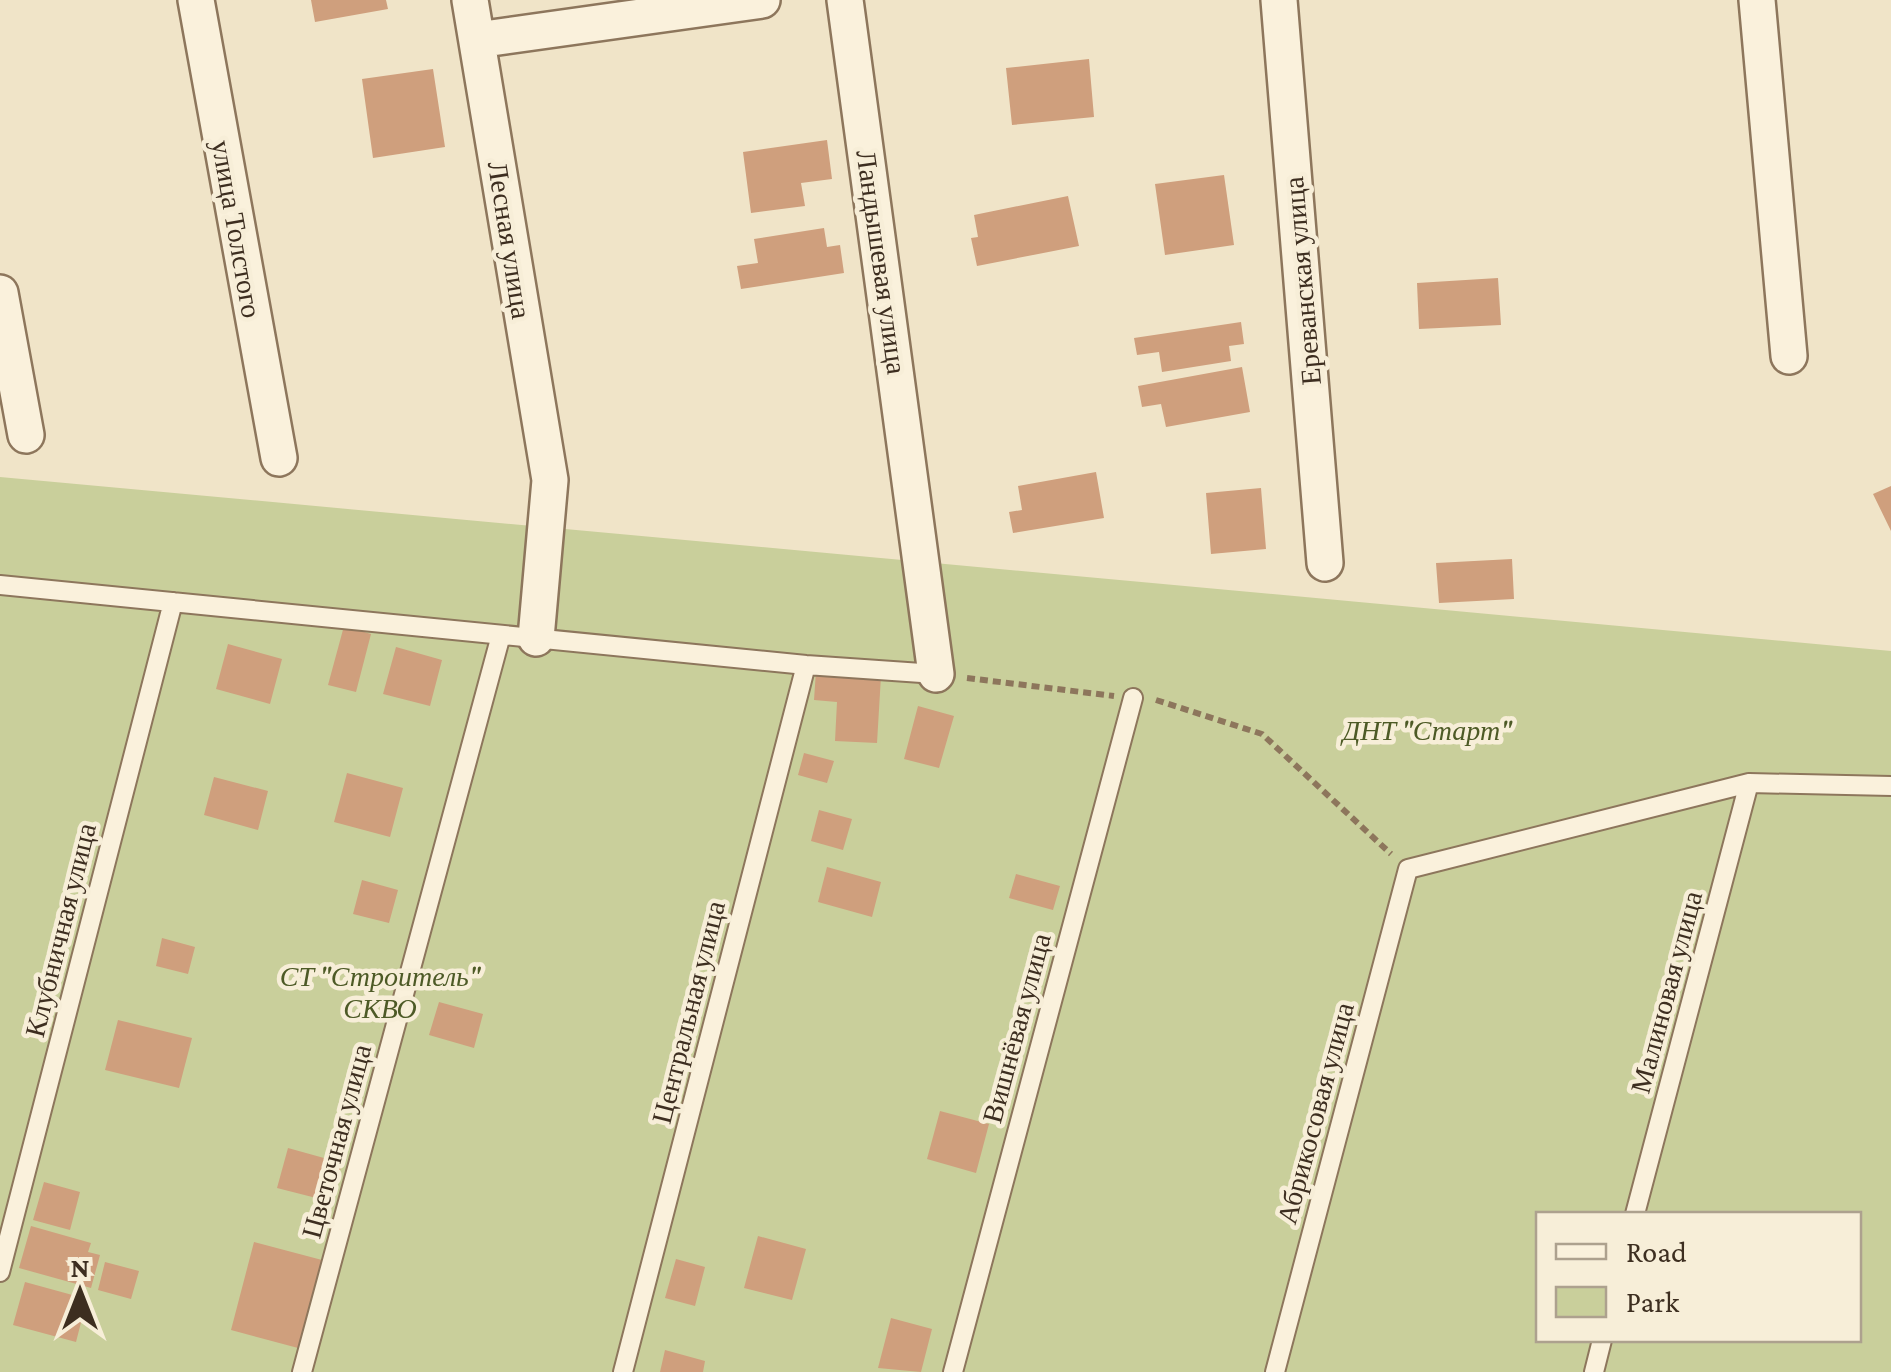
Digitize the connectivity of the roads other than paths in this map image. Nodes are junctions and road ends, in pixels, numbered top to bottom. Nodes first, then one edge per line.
1 (196, 0) edge
2 (470, 0) edge
3 (762, 0) edge
4 (845, 0) edge
5 (1279, 0) edge
6 (1757, 0) edge
7 (477, 40) junction
8 (0, 294) edge
9 (1788, 356) dead end
10 (26, 436) dead end
11 (278, 458) dead end
12 (1325, 562) dead end
13 (0, 585) edge
14 (173, 602) junction
15 (519, 637) junction
16 (806, 666) junction
17 (936, 674) joint
18 (1133, 698) road end
19 (1749, 783) junction
20 (1891, 786) edge
21 (1637, 1212) edge
22 (0, 1272) edge
23 (1602, 1342) edge
24 (302, 1372) edge
25 (624, 1372) edge
26 (953, 1372) edge
27 (1274, 1372) edge
28 (1594, 1372) edge

1 - 11 street, улица Толстого
2 - 7 street, Лесная улица
3 - 7 street
4 - 17 street, Ландышевая улица
5 - 12 street, Ереванская улица
6 - 9 street
7 - 15 street, Лесная улица
8 - 10 street
13 - 14 lane
14 - 15 lane
14 - 22 lane, Клубничная улица
15 - 16 lane
15 - 24 lane, Цветочная улица
16 - 17 lane
16 - 25 lane, Центральная улица
18 - 26 lane, Вишнёвая улица
19 - 20 lane
19 - 21 lane, Малиновая улица
19 - 27 lane, Абрикосовая улица
23 - 28 lane

